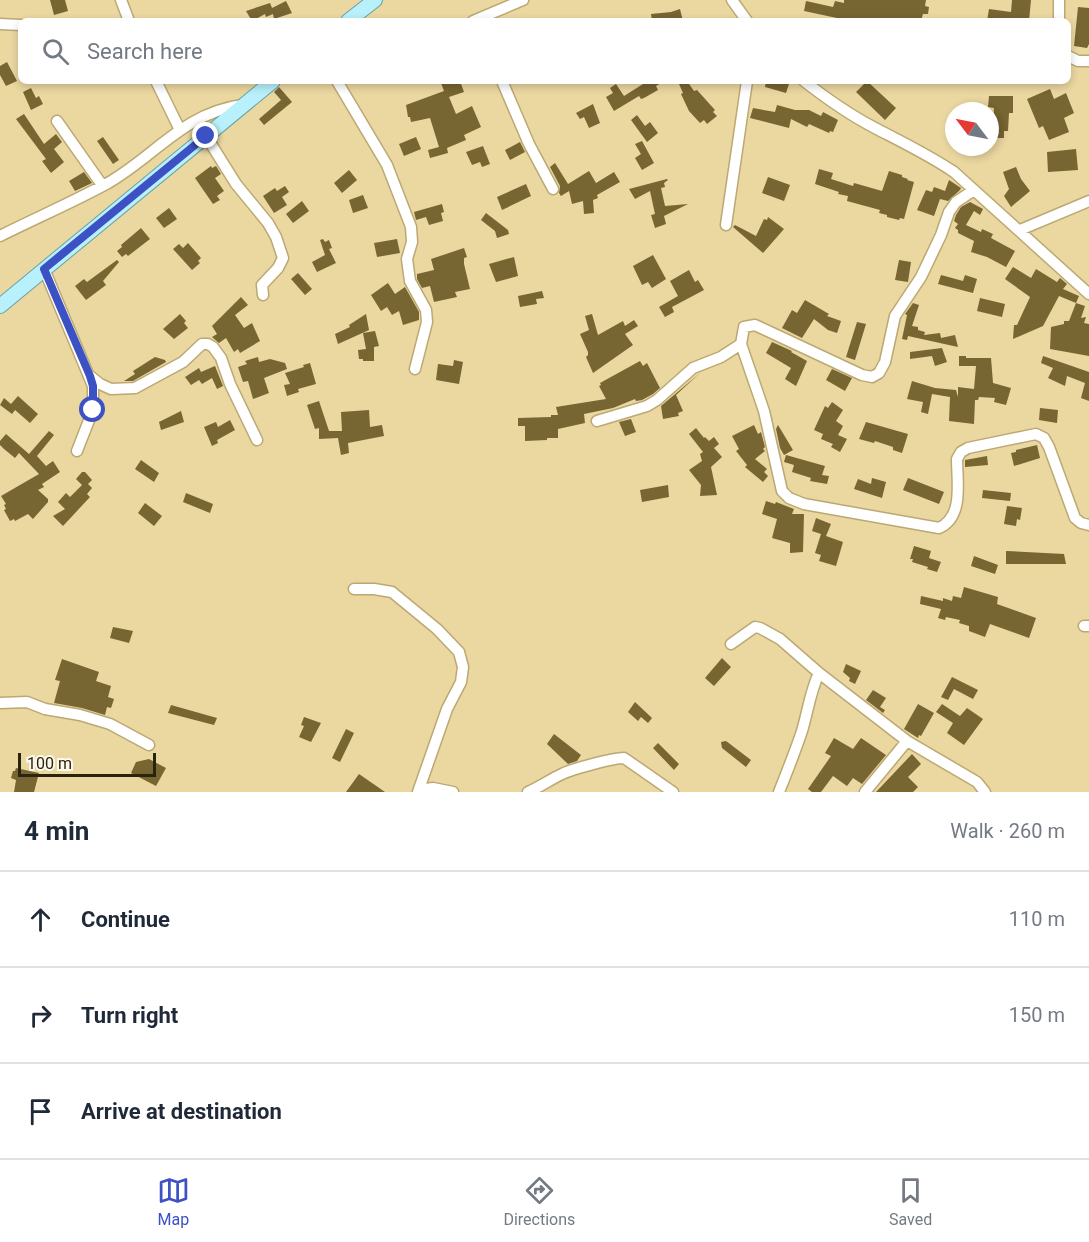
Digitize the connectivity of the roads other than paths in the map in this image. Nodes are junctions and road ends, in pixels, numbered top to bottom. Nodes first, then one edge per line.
1 (121, 0) edge
2 (375, 0) edge
3 (523, 0) edge
4 (732, 0) edge
5 (1059, 0) edge
6 (128, 18) edge
7 (352, 18) edge
8 (480, 18) edge
9 (745, 18) edge
10 (1059, 18) edge
11 (0, 24) edge
12 (18, 25) edge
13 (1071, 58) edge
14 (1089, 61) edge
15 (157, 84) edge
16 (269, 84) edge
17 (339, 84) edge
18 (503, 84) edge
19 (747, 84) edge
20 (808, 84) edge
21 (243, 105) junction
22 (57, 121) dead end
23 (180, 130) junction
24 (206, 136) junction
25 (102, 185) junction
26 (553, 189) dead end
27 (974, 190) junction
28 (1089, 201) edge
29 (726, 225) dead end
30 (1020, 230) junction
31 (0, 236) edge
32 (44, 269) junction
33 (1089, 294) edge
34 (263, 296) dead end
35 (0, 306) edge
36 (741, 344) junction
37 (415, 369) dead end
38 (90, 376) junction
39 (597, 421) dead end
40 (257, 440) dead end
41 (77, 451) dead end
42 (1089, 525) edge
43 (354, 589) dead end
44 (731, 644) dead end
45 (819, 673) junction
46 (0, 704) edge
47 (907, 741) junction
48 (149, 745) dead end
49 (418, 791) edge
50 (453, 792) edge
51 (528, 792) edge
52 (673, 792) edge
53 (779, 792) edge
54 (865, 792) edge
55 (985, 792) edge

1 - 6 street
2 - 7 main road
3 - 8 street
4 - 9 street
5 - 10 street
11 - 12 street
13 - 14 street
15 - 23 street
16 - 21 main road
17 - 37 street
18 - 26 street
19 - 29 street
20 - 27 street
21 - 23 street
21 - 24 main road
22 - 25 street
23 - 25 street
24 - 32 main road
24 - 34 street
25 - 31 street
27 - 30 street
27 - 36 street
28 - 30 street
30 - 33 street
32 - 35 main road
32 - 38 street
36 - 39 street
36 - 42 street
38 - 40 street
38 - 41 street
43 - 49 street
44 - 45 street
45 - 47 street
45 - 53 street
46 - 48 street
47 - 54 street
47 - 55 street
49 - 50 street
51 - 52 street

